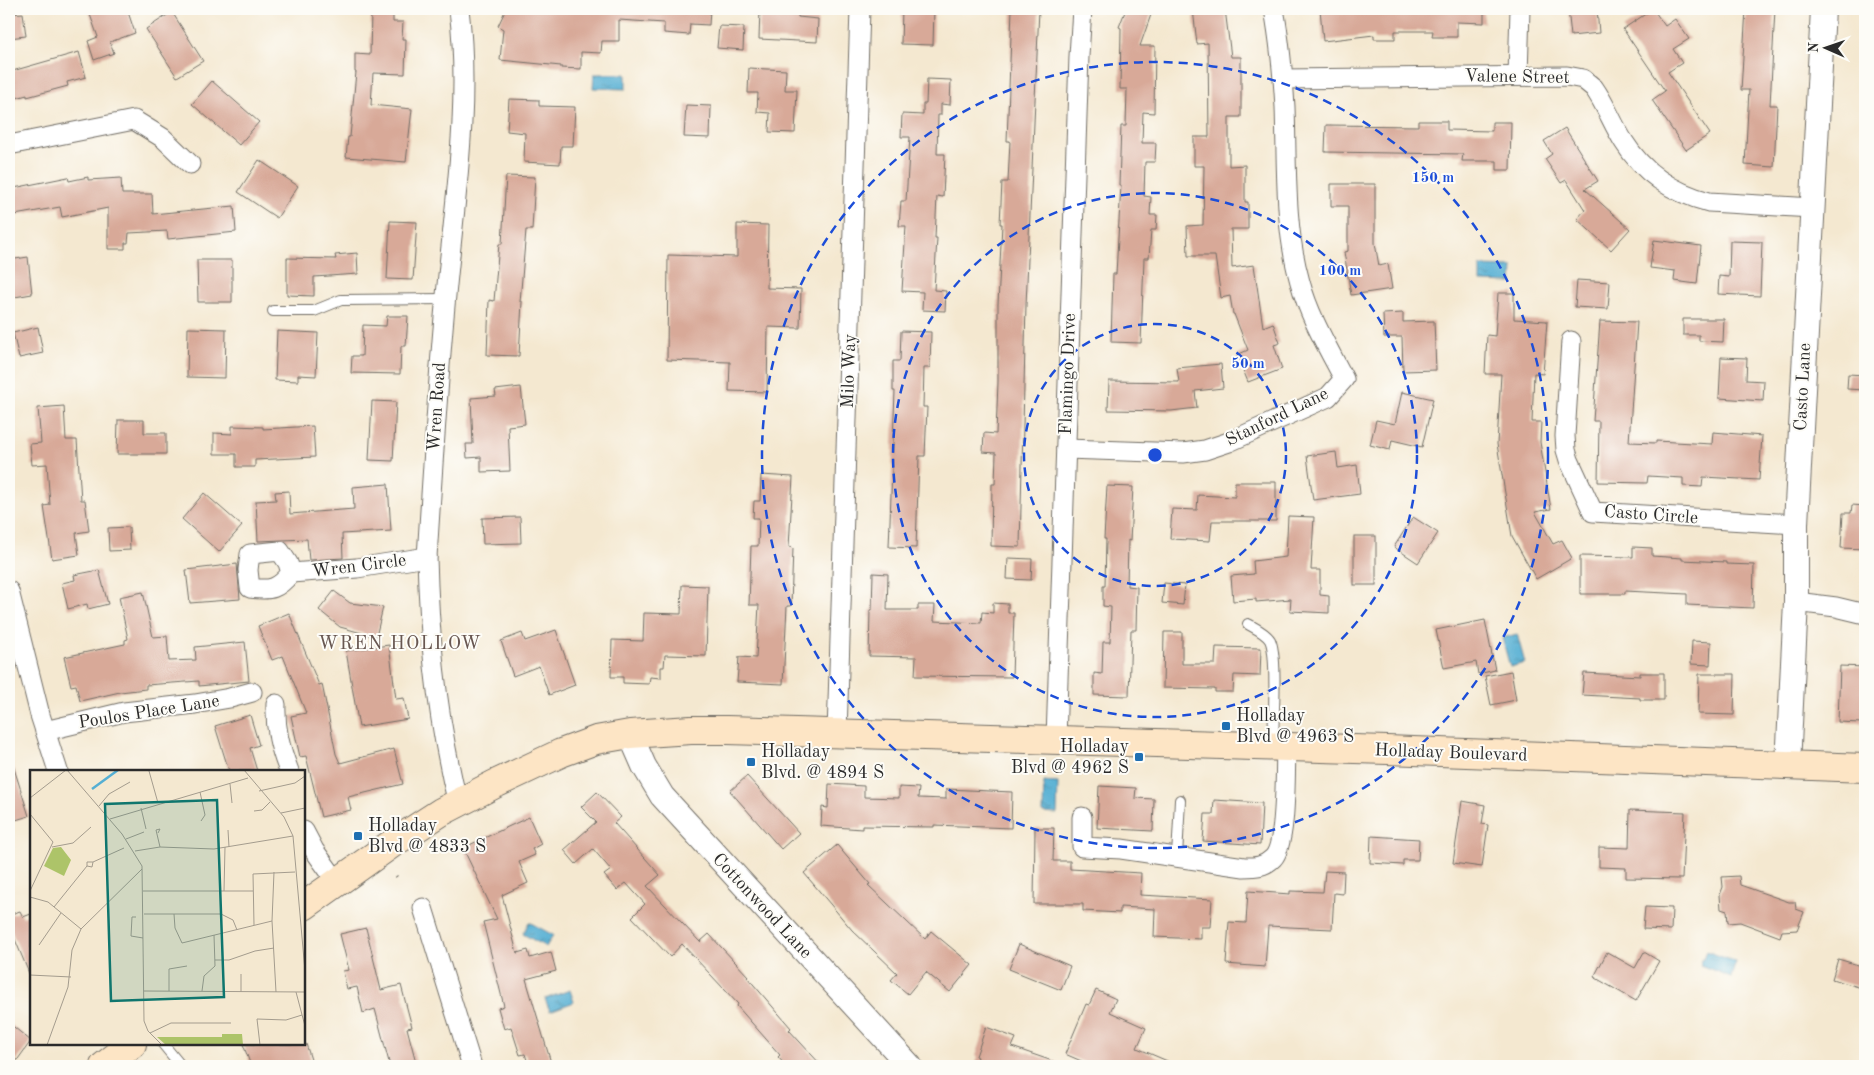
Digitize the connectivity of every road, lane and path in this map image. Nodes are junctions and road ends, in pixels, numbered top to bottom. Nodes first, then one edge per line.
1 (459, 9) edge
2 (860, 9) edge
3 (1082, 9) edge
4 (1274, 9) edge
5 (1520, 9) edge
6 (1823, 9) edge
7 (1518, 76) junction
8 (1283, 78) junction
9 (9, 144) edge
10 (190, 164) dead end
11 (1812, 208) junction
12 (445, 299) junction
13 (273, 311) dead end
14 (1571, 341) dead end
15 (1066, 449) junction
16 (1796, 524) junction
17 (427, 557) junction
18 (291, 573) dead end
19 (9, 591) edge
20 (1796, 602) junction
21 (1865, 614) edge
22 (1248, 624) dead end
23 (252, 692) dead end
24 (276, 704) dead end
25 (45, 730) junction
26 (837, 733) junction
27 (630, 734) junction
28 (1056, 740) junction
29 (1280, 747) junction
30 (1788, 765) junction
31 (1865, 768) edge
32 (58, 770) edge
33 (289, 770) edge
34 (1180, 800) dead end
35 (458, 804) junction
36 (1082, 817) dead end
37 (305, 833) edge
38 (1177, 856) junction
39 (396, 876) dead end
40 (400, 880) dead end
41 (337, 882) junction
42 (305, 905) edge
43 (423, 908) dead end
44 (131, 1045) edge
45 (165, 1045) edge
46 (104, 1066) edge
47 (181, 1066) edge
48 (472, 1066) edge
49 (910, 1066) edge

1 - 12 street, Wren Road
2 - 26 street, Milo Way
3 - 15 street, Flamingo Drive
4 - 8 street, Stanford Lane
5 - 7 street
6 - 11 street, Casto Lane
7 - 8 street, Valene Street
7 - 11 street, Valene Street
8 - 15 street, Stanford Lane
9 - 10 street
11 - 16 street, Casto Lane
12 - 13 lane
12 - 17 street, Wren Road
14 - 16 street, Casto Circle
15 - 28 street, Flamingo Drive
16 - 20 street, Casto Lane
17 - 18 street, Wren Circle
17 - 35 street, Wren Road
19 - 25 street
20 - 21 street
20 - 30 street, Casto Lane
22 - 29 lane
23 - 25 street, Poulos Place Lane
24 - 33 street
25 - 32 street
26 - 27 main road, Holladay Boulevard
26 - 28 main road, Holladay Boulevard
27 - 35 main road, Holladay Boulevard
27 - 49 street, Cottonwood Lane
28 - 29 main road, Holladay Boulevard
29 - 30 main road, Holladay Boulevard
29 - 38 street
30 - 31 main road, Holladay Boulevard
34 - 38 lane
35 - 41 main road, Holladay Boulevard
36 - 38 street
37 - 41 street
39 - 40 path
41 - 42 main road, Holladay Boulevard
43 - 48 street
44 - 46 main road
45 - 47 lane

